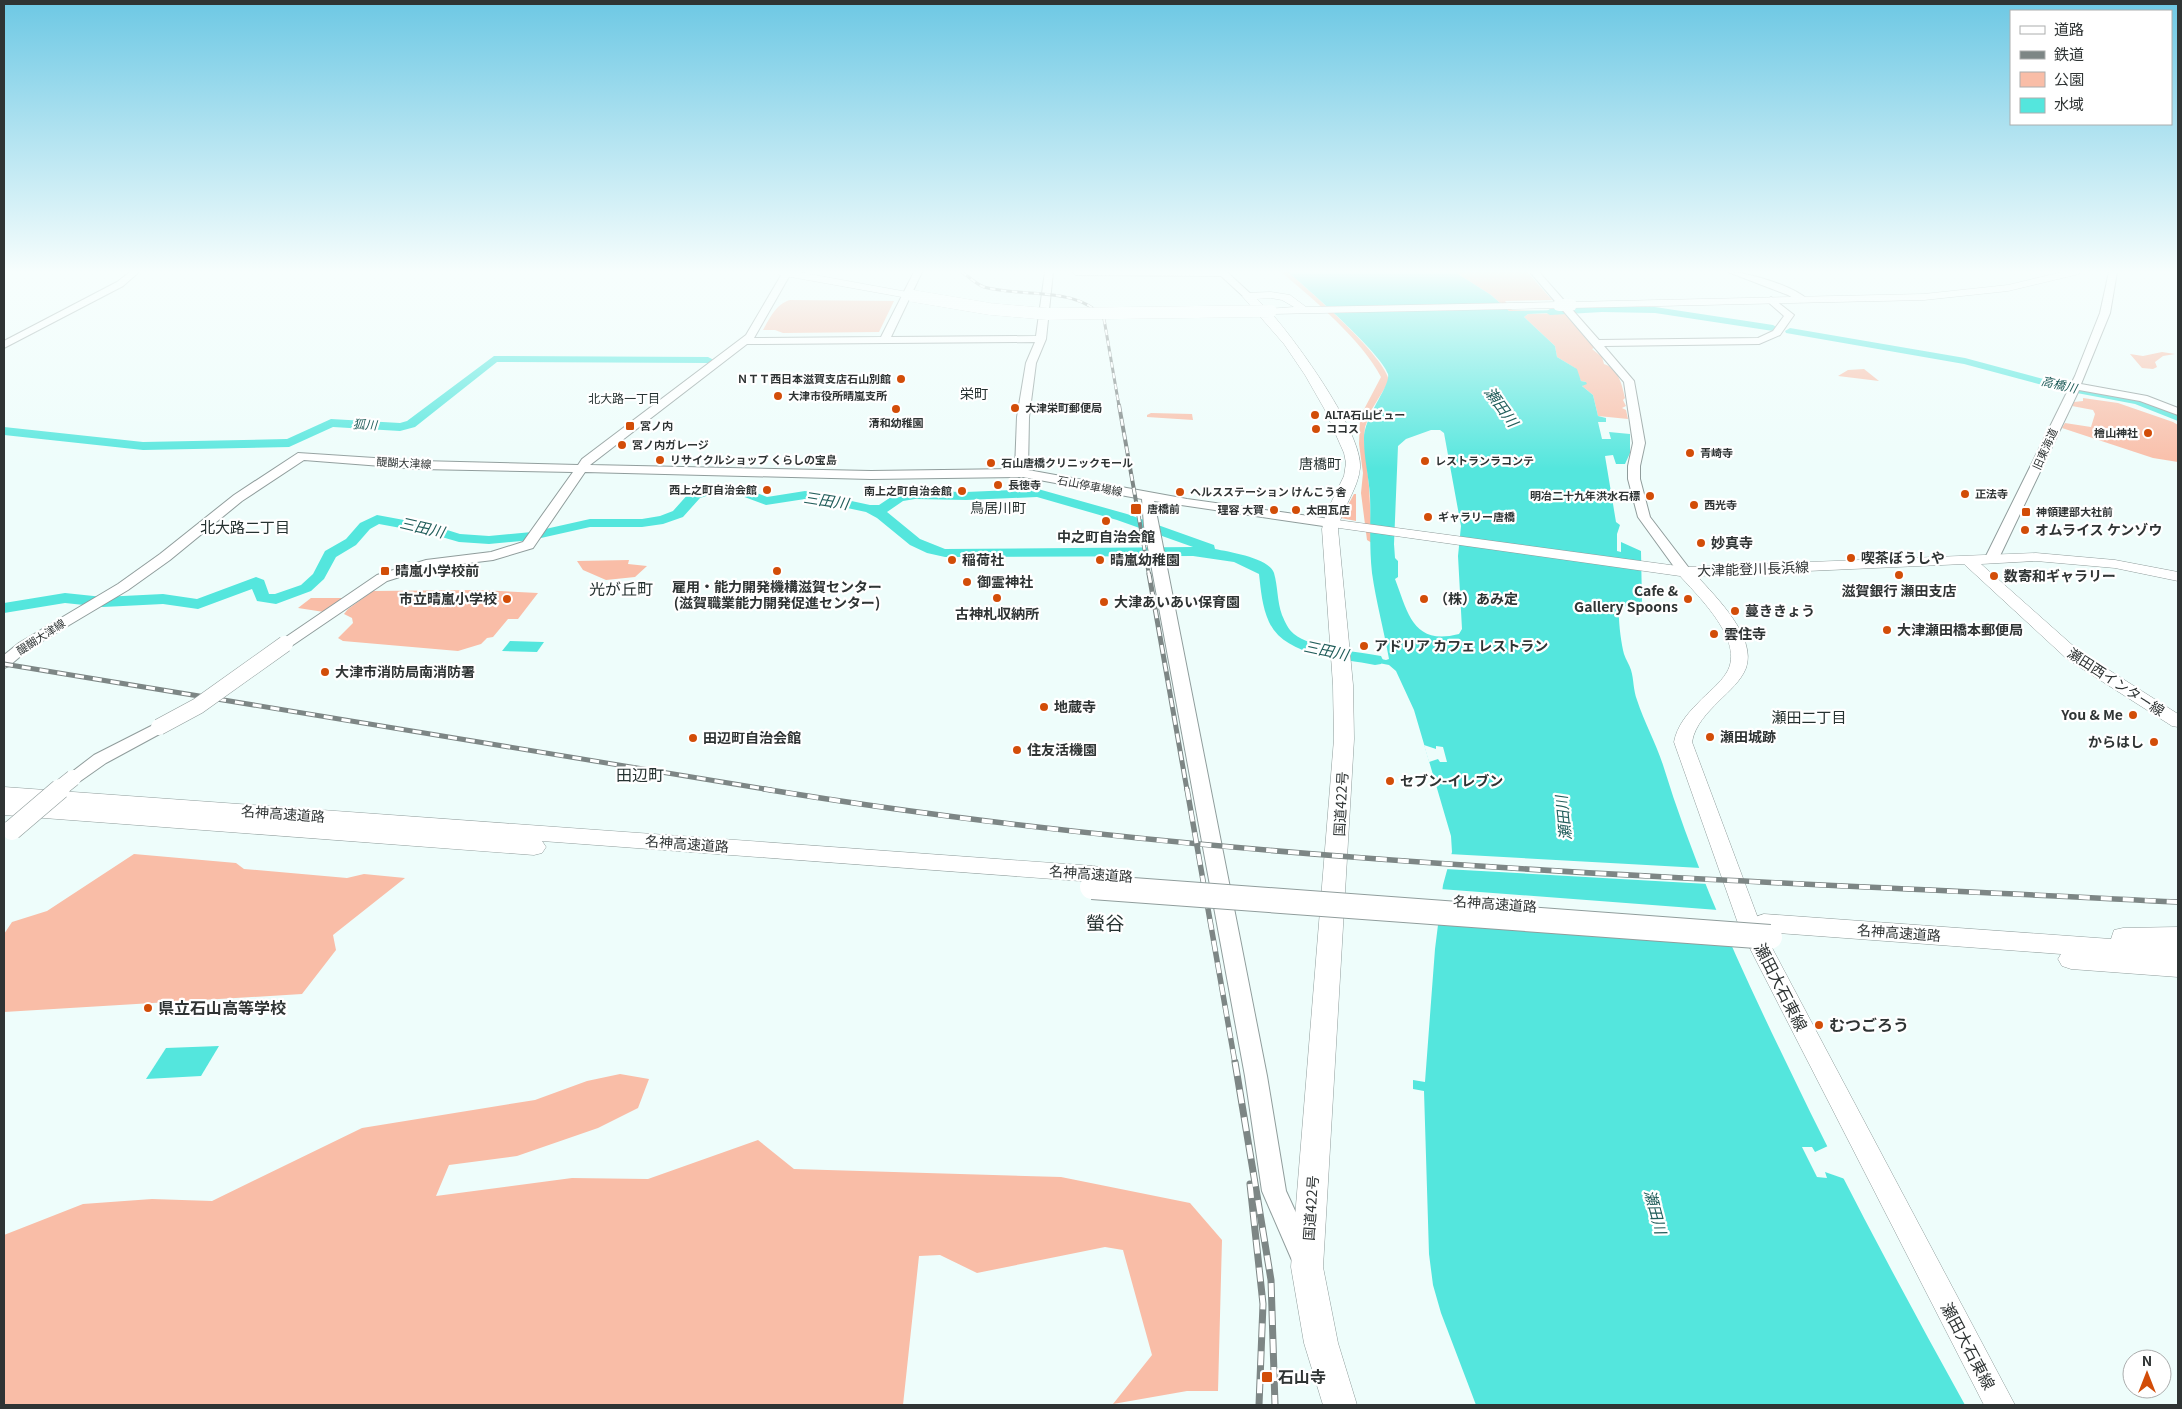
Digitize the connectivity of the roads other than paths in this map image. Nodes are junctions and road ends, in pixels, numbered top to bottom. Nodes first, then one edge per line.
1 (19, 338) edge
2 (749, 338) edge
3 (1283, 338) edge
4 (1593, 338) edge
5 (1772, 338) edge
6 (2094, 338) edge
7 (1041, 339) joint
8 (885, 340) joint
9 (746, 341) junction
10 (1598, 343) junction
11 (4, 346) edge
12 (2073, 388) junction
13 (2178, 412) edge
14 (582, 467) junction
15 (1023, 474) junction
16 (1149, 496) junction
17 (1338, 524) junction
18 (2008, 526) joint
19 (537, 535) joint
20 (1154, 539) joint
21 (1992, 558) junction
22 (1967, 559) junction
23 (1677, 571) junction
24 (2178, 576) edge
25 (4, 663) edge
26 (2178, 722) edge
27 (4, 794) edge
28 (4, 808) edge
29 (8, 833) edge
30 (1093, 881) junction
31 (2178, 936) edge
32 (2091, 948) junction
33 (2178, 953) edge
34 (2178, 967) edge
35 (1307, 1267) junction
36 (1340, 1405) edge
37 (2000, 1405) edge

1 - 11 street
2 - 9 street
3 - 17 highway, 国道422号
4 - 10 main road
5 - 10 street
6 - 12 street, 旧東海道
7 - 8 street
7 - 15 street
8 - 9 street
9 - 14 main road
10 - 23 main road
12 - 13 street
12 - 18 main road, 旧東海道
14 - 15 street, 醍醐大津線
14 - 19 main road
14 - 25 street, 醍醐大津線
15 - 16 street, 石山停車場線
16 - 17 main road, 石山停車場線
16 - 20 main road
17 - 23 main road, 大津能登川長浜線
17 - 35 highway, 国道422号
18 - 21 street
19 - 29 street, bridge
20 - 35 street
21 - 22 main road, 大津能登川長浜線
21 - 24 main road, 大津能登川長浜線
22 - 23 main road, 大津能登川長浜線
22 - 26 main road, 瀬田西インター線
23 - 37 main road, 瀬田大石東線
27 - 30 highway, 名神高速道路
28 - 30 highway, 名神高速道路
30 - 32 highway, 名神高速道路, bridge
30 - 32 highway, 名神高速道路
31 - 32 highway
32 - 33 highway, 名神高速道路
32 - 34 highway, 名神高速道路
35 - 36 highway, 国道422号

